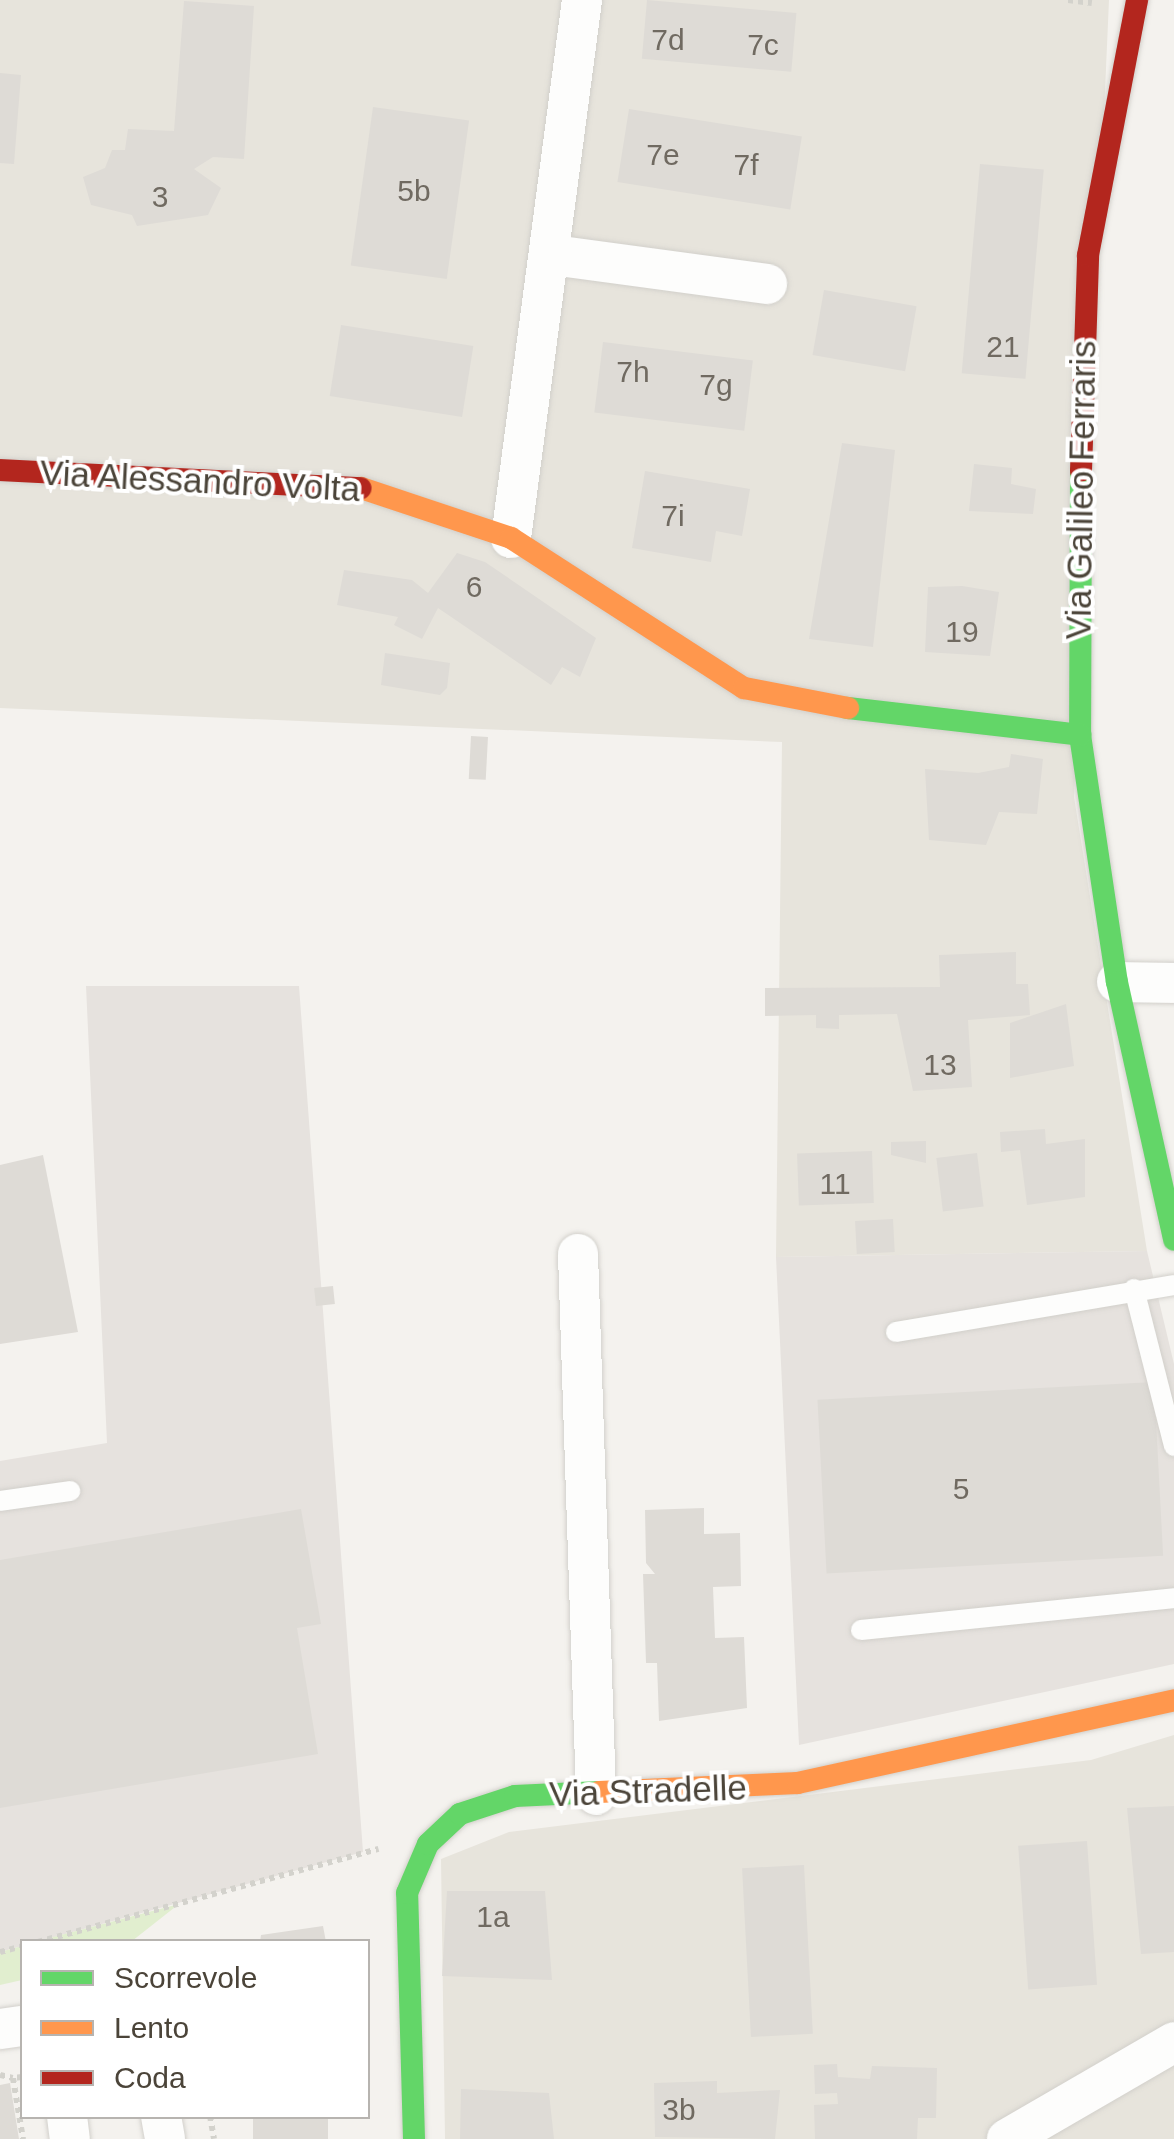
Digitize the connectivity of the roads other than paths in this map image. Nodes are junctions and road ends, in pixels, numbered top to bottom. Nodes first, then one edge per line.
1 (582, 0) edge
2 (1137, 0) edge
3 (553, 255) junction
4 (767, 284) dead end
5 (0, 470) edge
6 (511, 538) junction
7 (1080, 734) junction
8 (1117, 982) junction
9 (1174, 983) edge
10 (1174, 1240) edge
11 (578, 1254) dead end
12 (1174, 1285) edge
13 (1134, 1290) junction
14 (896, 1332) dead end
15 (1174, 1446) edge
16 (70, 1491) dead end
17 (0, 1501) edge
18 (1174, 1598) edge
19 (861, 1630) dead end
20 (1174, 1700) edge
21 (596, 1795) junction
22 (1174, 2042) edge
23 (414, 2139) edge
24 (1007, 2139) edge

1 - 3 street
2 - 7 street, Via Galileo Ferraris
3 - 4 street
3 - 6 street
5 - 6 street, Via Alessandro Volta
6 - 7 street, Via Alessandro Volta
7 - 8 street, Via Galileo Ferraris
8 - 9 street
8 - 10 street, Via Galileo Ferraris
11 - 21 street
12 - 13 lane
13 - 14 lane
13 - 15 lane
16 - 17 lane
18 - 19 lane
20 - 21 street, Via Stradelle
21 - 23 street, Via Stradelle
22 - 24 street

